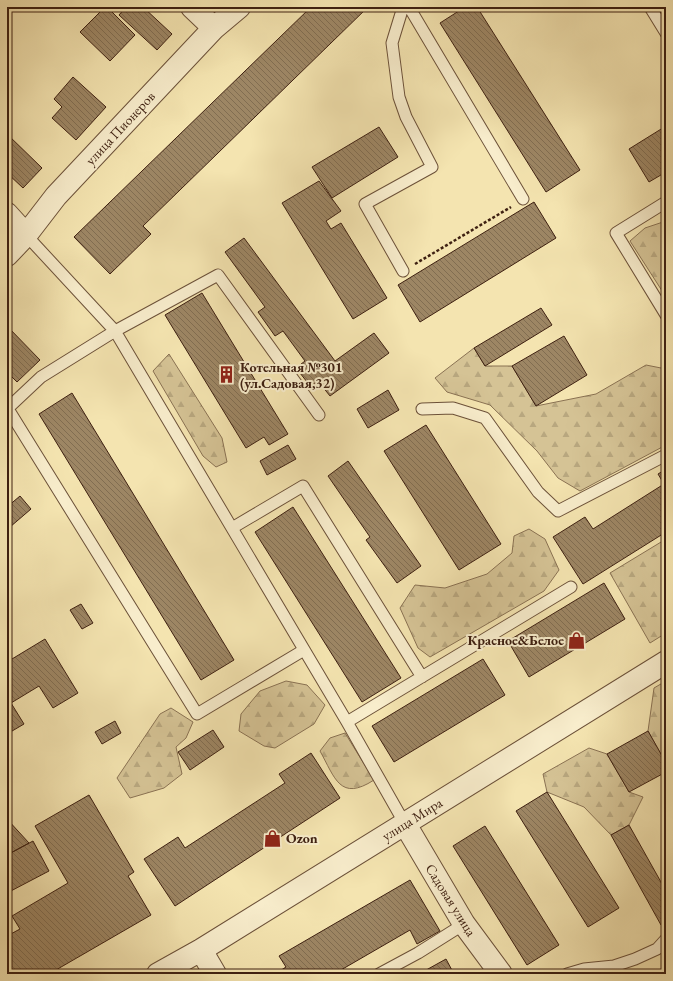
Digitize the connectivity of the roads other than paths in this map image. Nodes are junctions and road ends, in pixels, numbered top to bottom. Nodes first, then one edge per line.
1 (192, 7) edge
2 (239, 7) edge
3 (403, 7) edge
4 (409, 7) edge
5 (650, 7) edge
6 (214, 28) junction
7 (666, 33) edge
8 (524, 199) road end
9 (666, 202) edge
10 (7, 214) edge
11 (26, 235) junction
12 (7, 255) edge
13 (403, 271) road end
14 (666, 315) edge
15 (115, 331) junction
16 (7, 409) edge
17 (422, 409) dead end
18 (320, 415) dead end
19 (666, 455) edge
20 (232, 528) junction
21 (571, 587) dead end
22 (304, 650) junction
23 (666, 662) edge
24 (422, 677) junction
25 (347, 722) junction
26 (405, 824) junction
27 (464, 924) junction
28 (666, 939) edge
29 (201, 950) junction
30 (158, 974) edge
31 (215, 974) edge
32 (379, 974) edge
33 (501, 974) edge
34 (567, 974) edge

1 - 6 street
2 - 6 street, улица Пионеров
3 - 13 lane
4 - 8 lane
5 - 7 lane
6 - 11 street, улица Пионеров
9 - 14 lane
10 - 11 street
11 - 12 street, улица Пионеров
11 - 15 lane
15 - 16 lane
15 - 18 lane
15 - 20 lane
16 - 22 lane
17 - 19 lane
20 - 22 lane
20 - 24 lane
21 - 24 lane
22 - 25 lane
23 - 26 street, улица Мира
24 - 25 lane
25 - 26 lane
26 - 27 street, Садовая улица
26 - 29 street, улица Мира
27 - 32 lane
27 - 33 street, Садовая улица
28 - 34 lane
29 - 30 street, улица Мира
29 - 31 street

